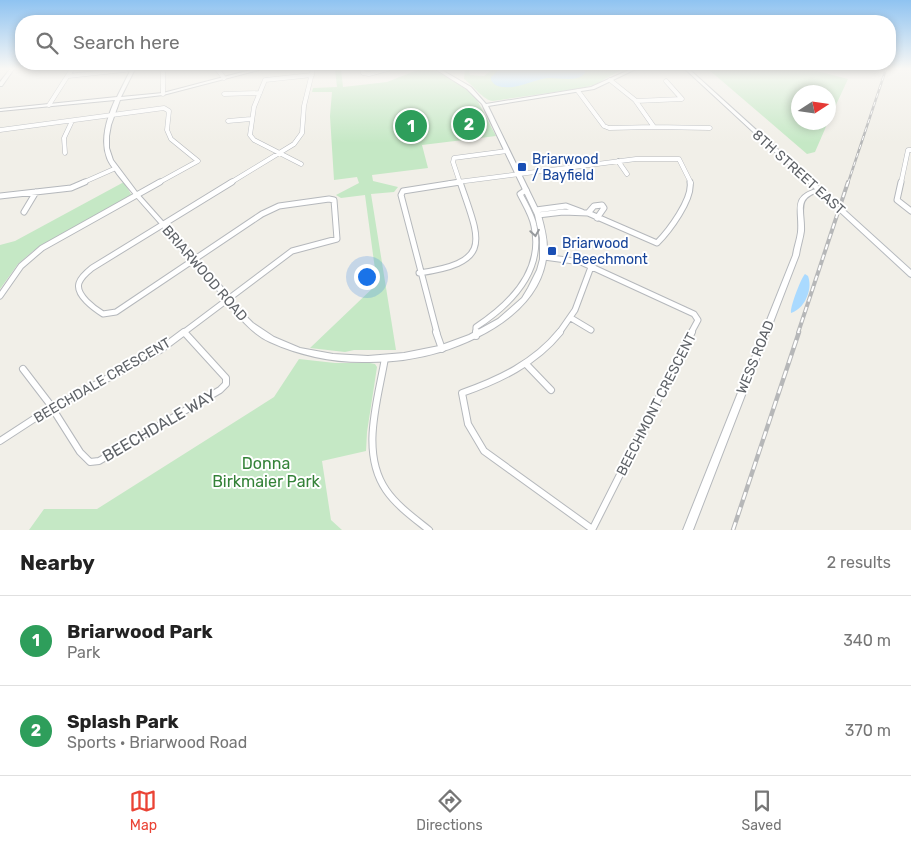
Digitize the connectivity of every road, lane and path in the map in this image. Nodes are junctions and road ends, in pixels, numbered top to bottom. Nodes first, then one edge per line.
1 (260, 93) edge
2 (56, 94) edge
3 (121, 94) edge
4 (163, 94) edge
5 (224, 94) dead end
6 (234, 94) edge
7 (307, 94) edge
8 (475, 94) edge
9 (560, 94) edge
10 (580, 94) edge
11 (627, 94) edge
12 (677, 94) edge
13 (714, 94) edge
14 (119, 98) junction
15 (636, 101) junction
16 (49, 105) junction
17 (486, 105) junction
18 (0, 110) edge
19 (112, 116) junction
20 (251, 119) junction
21 (72, 120) junction
22 (228, 121) dead end
23 (654, 127) junction
24 (710, 128) dead end
25 (0, 130) edge
26 (911, 150) edge
27 (507, 151) junction
28 (64, 153) dead end
29 (280, 154) junction
30 (618, 161) junction
31 (301, 164) dead end
32 (116, 168) junction
33 (519, 174) junction
34 (627, 174) dead end
35 (459, 182) junction
36 (526, 190) junction
37 (819, 190) junction
38 (36, 192) junction
39 (138, 195) junction
40 (0, 196) edge
41 (911, 211) edge
42 (24, 212) dead end
43 (537, 213) junction
44 (588, 214) junction
45 (597, 218) junction
46 (164, 225) junction
47 (544, 257) junction
48 (193, 260) junction
49 (591, 266) junction
50 (419, 273) junction
51 (911, 274) edge
52 (0, 296) edge
53 (228, 300) junction
54 (571, 318) junction
55 (591, 330) dead end
56 (185, 333) junction
57 (476, 336) junction
58 (442, 349) junction
59 (385, 358) junction
60 (526, 364) junction
61 (23, 369) dead end
62 (551, 390) dead end
63 (52, 408) junction
64 (0, 441) edge
65 (592, 529) edge
66 (429, 530) edge
67 (688, 530) edge

1 - 20 street
2 - 16 street
3 - 14 street, BRIARWOOD ROAD
4 - 14 street
5 - 6 street
7 - 29 street
8 - 17 street, BRIARWOOD ROAD
9 - 17 street
10 - 23 street
11 - 15 street
12 - 15 street
13 - 37 main road, 8TH STREET EAST
14 - 16 street
14 - 19 street, BRIARWOOD ROAD
15 - 23 street
16 - 18 street
17 - 27 street, BRIARWOOD ROAD
19 - 21 street
19 - 32 street, BRIARWOOD ROAD
19 - 39 street
20 - 22 street
20 - 29 street
21 - 25 street
21 - 28 street
23 - 24 street
26 - 41 street
27 - 33 street, BRIARWOOD ROAD
27 - 35 street
29 - 31 street
29 - 46 street
30 - 33 street
30 - 34 street
30 - 45 street
32 - 38 street
32 - 39 street, BRIARWOOD ROAD
33 - 35 street
33 - 36 street, BRIARWOOD ROAD
35 - 50 street
35 - 50 street
36 - 43 street, BRIARWOOD ROAD
36 -> 57 street, BRIARWOOD ROAD
37 - 51 main road, 8TH STREET EAST
37 - 67 street, WESS ROAD
38 - 40 street
38 - 42 street
39 - 46 street, BRIARWOOD ROAD
39 - 52 street
43 - 44 street
43 - 47 street, BRIARWOOD ROAD
44 - 45 street
44 - 45 street
46 - 48 street, BRIARWOOD ROAD
46 - 48 street
47 - 49 street, BEECHMONT CRESCENT
47 - 57 street, BRIARWOOD ROAD
48 - 53 street, BRIARWOOD ROAD
48 - 53 street, BEECHDALE CRESCENT
49 - 54 street
49 - 65 street, BEECHMONT CRESCENT
50 - 58 street
53 - 56 street, BEECHDALE CRESCENT
53 - 59 street, BRIARWOOD ROAD
54 - 55 street
54 - 60 street
56 - 63 street, BEECHDALE CRESCENT
56 - 63 street, BEECHDALE WAY
57 - 58 street, BRIARWOOD ROAD
58 - 59 street, BRIARWOOD ROAD
59 - 66 street
60 - 62 street
60 - 65 street
61 - 63 street
63 - 64 street, BEECHDALE CRESCENT

